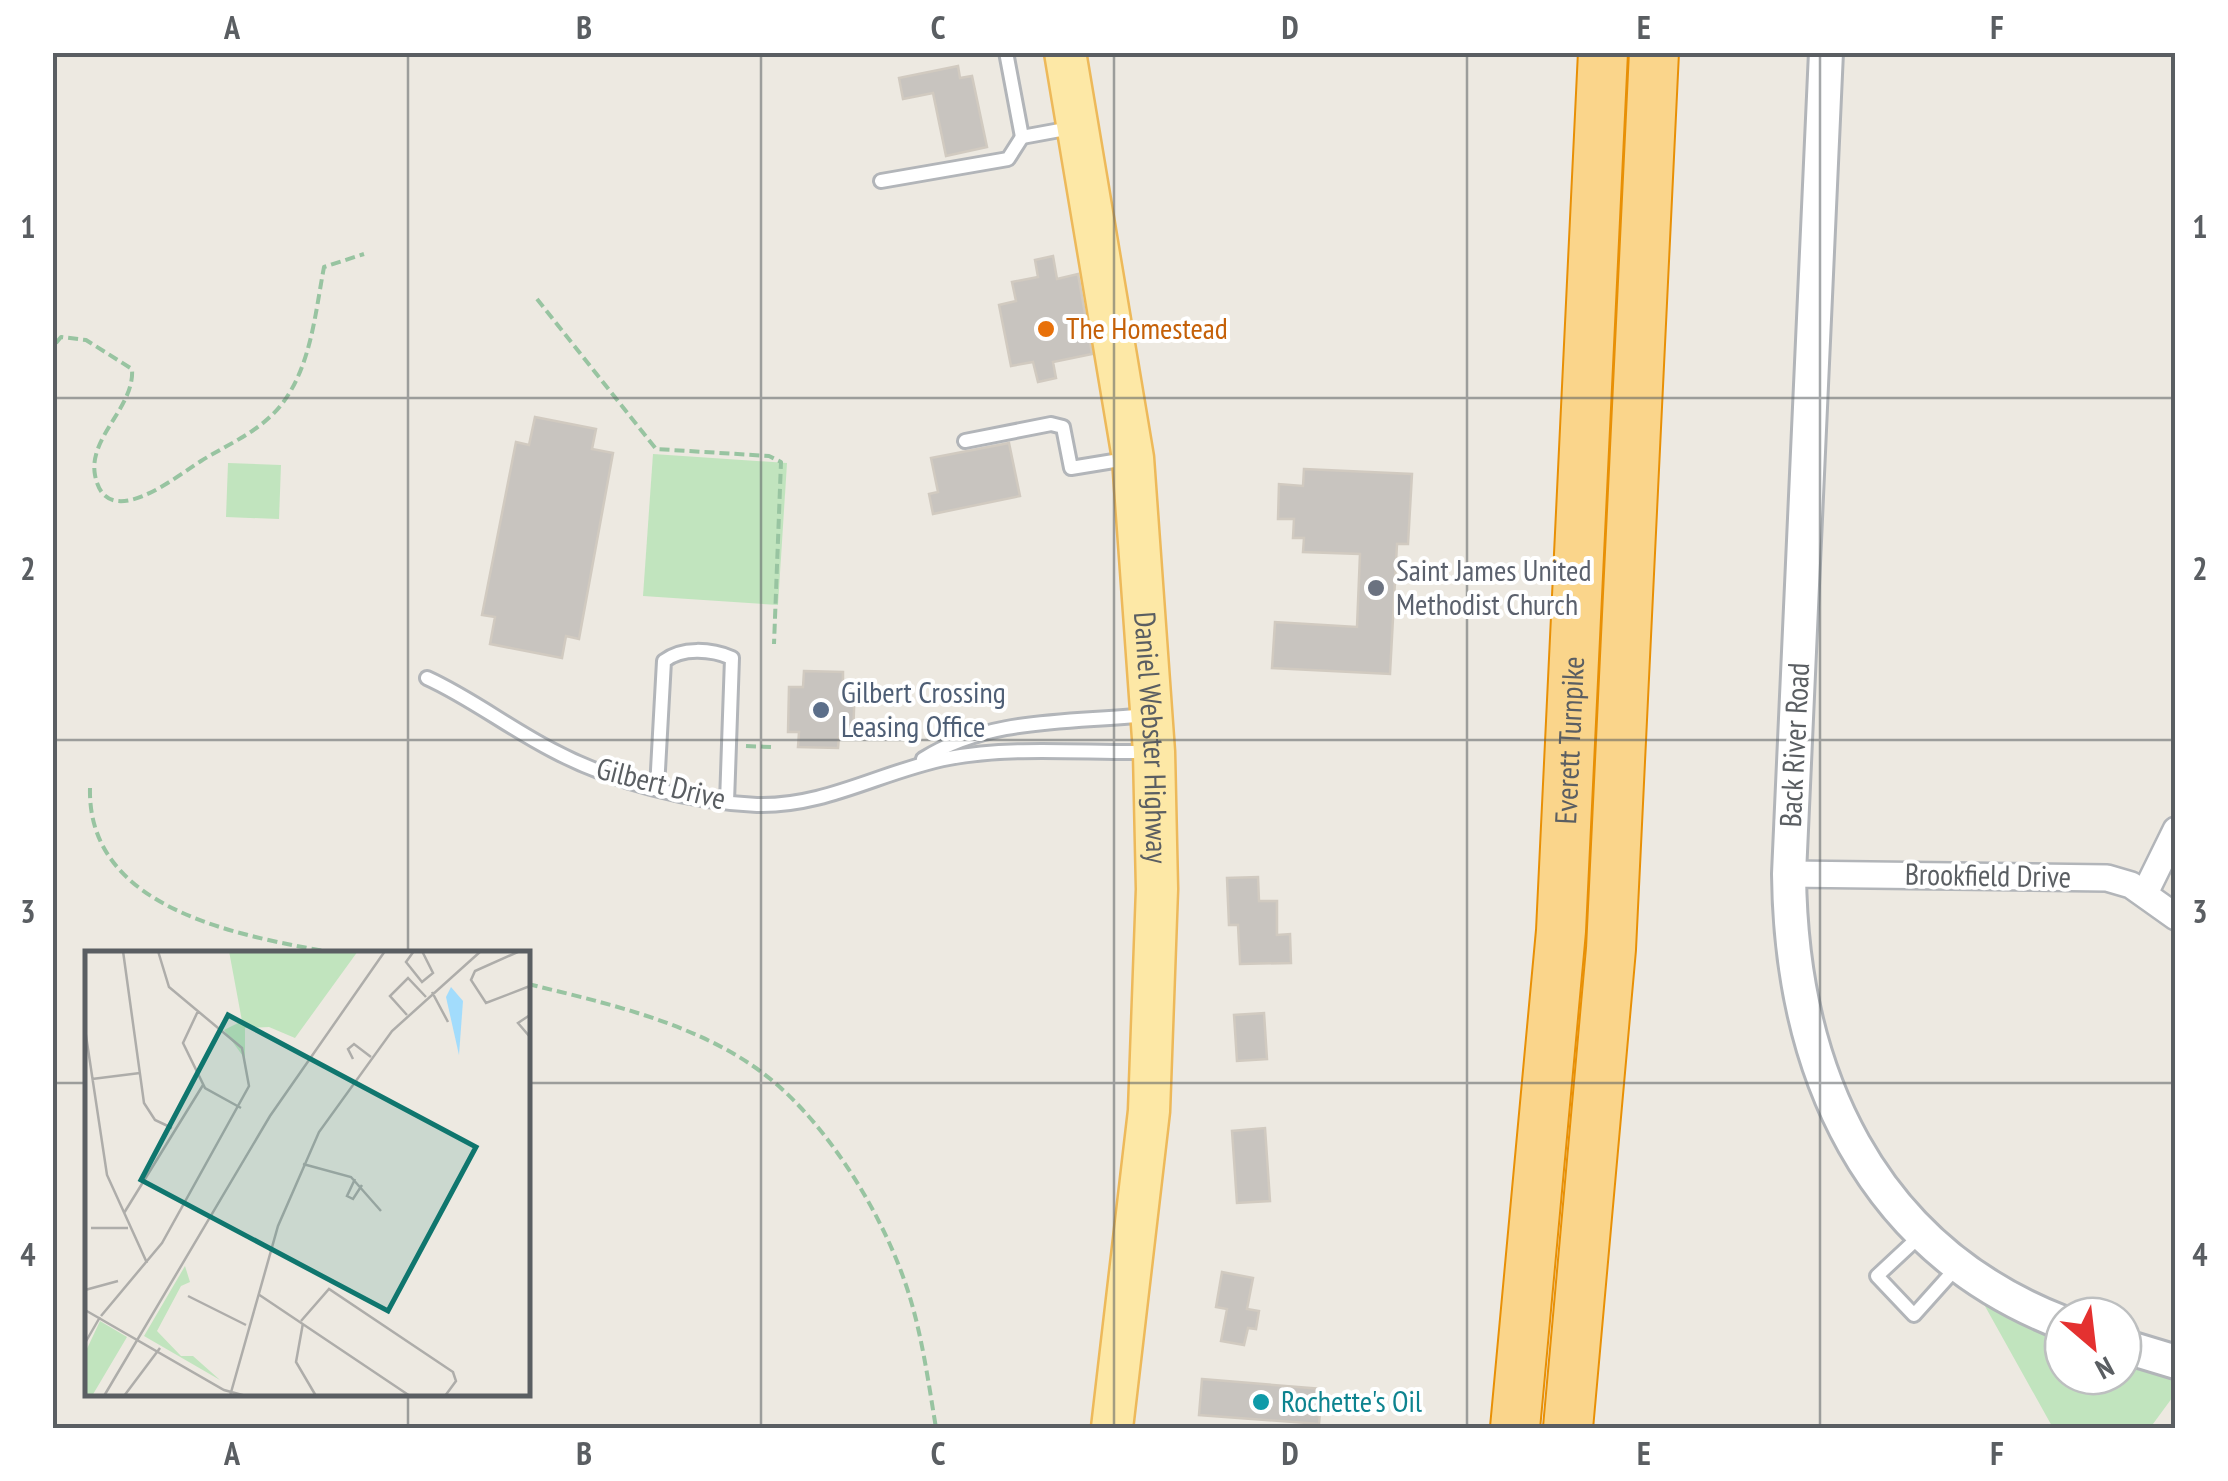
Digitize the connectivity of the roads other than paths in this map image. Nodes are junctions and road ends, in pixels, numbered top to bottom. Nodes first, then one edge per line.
1 (1006, 52) edge
2 (1064, 52) edge
3 (1603, 52) edge
4 (1654, 52) edge
5 (1826, 52) edge
6 (1078, 127) junction
7 (1022, 137) junction
8 (881, 181) dead end
9 (965, 441) dead end
10 (1133, 458) junction
11 (427, 678) dead end
12 (1154, 733) junction
13 (912, 766) junction
14 (657, 788) junction
15 (727, 802) junction
16 (2176, 830) edge
17 (1789, 874) junction
18 (2144, 893) junction
19 (2176, 917) edge
20 (1922, 1235) junction
21 (1957, 1266) junction
22 (2043, 1315) edge
23 (2143, 1352) edge
24 (2176, 1362) edge
25 (1112, 1428) edge
26 (1515, 1428) edge
27 (1568, 1428) edge

1 - 7 lane
2 - 6 main road, Daniel Webster Highway
3 - 26 highway, Everett Turnpike
4 - 27 highway, Everett Turnpike
5 - 17 street, Back River Road
6 - 7 lane
6 - 10 main road, Daniel Webster Highway
7 - 8 lane
9 - 10 lane
10 - 12 main road, Daniel Webster Highway
11 - 14 lane, Gilbert Drive
12 - 13 lane, Gilbert Drive
12 - 13 lane, Gilbert Drive
12 - 25 main road, Daniel Webster Highway
13 - 15 lane, Gilbert Drive
14 - 15 lane, Gilbert Drive
14 - 15 lane
16 - 18 street
17 - 18 street, Brookfield Drive
17 - 20 street, Back River Road
18 - 19 street, Brookfield Drive
20 - 21 street, Back River Road
20 - 21 lane
21 - 22 street, Back River Road
23 - 24 street

